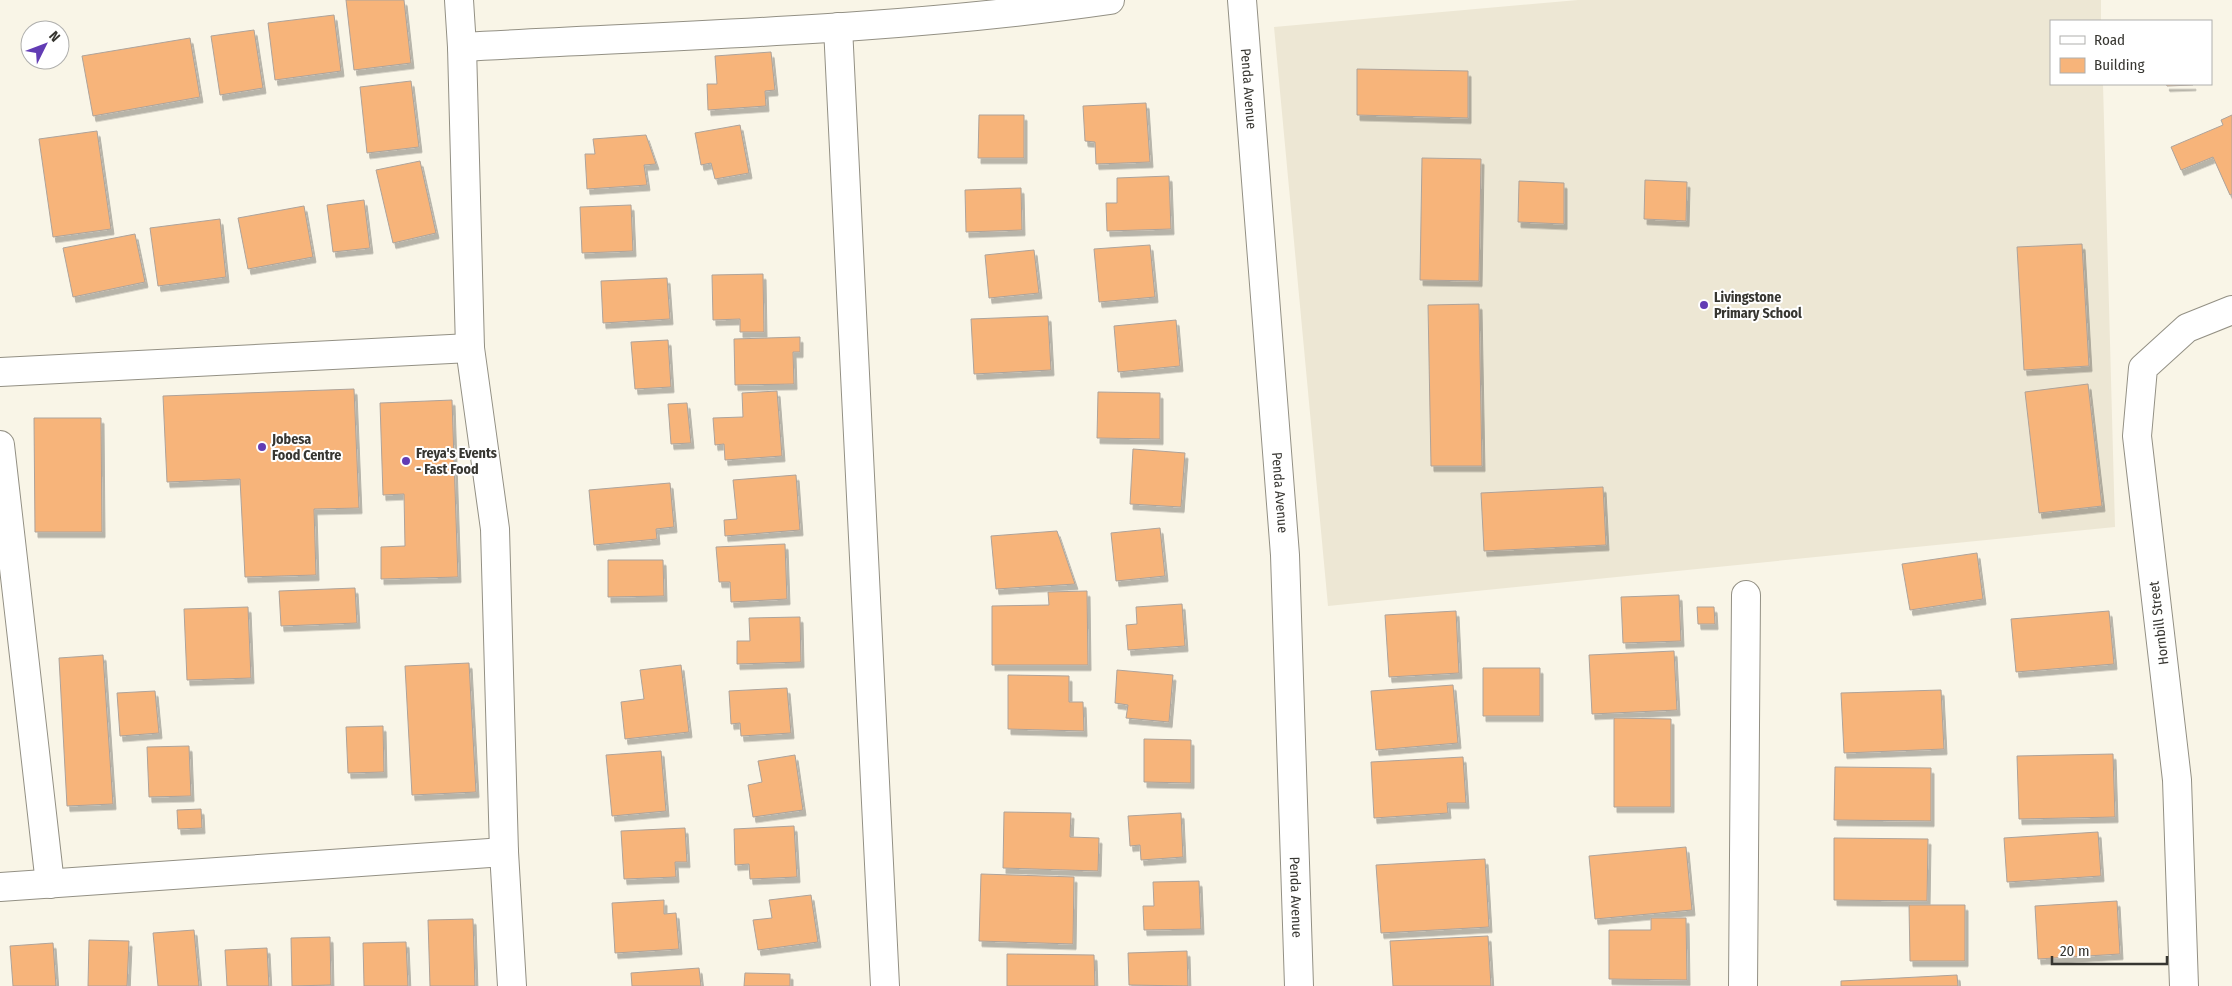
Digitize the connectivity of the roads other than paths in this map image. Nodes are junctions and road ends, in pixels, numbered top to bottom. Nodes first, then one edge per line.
1 (459, 0) edge
2 (1110, 0) edge
3 (1242, 0) edge
4 (838, 27) junction
5 (462, 46) junction
6 (2232, 310) edge
7 (470, 348) junction
8 (0, 372) edge
9 (0, 445) edge
10 (3, 486) edge
11 (1746, 595) dead end
12 (504, 852) junction
13 (50, 884) junction
14 (0, 887) edge
15 (512, 986) edge
16 (885, 986) edge
17 (1300, 986) edge
18 (1743, 986) edge
19 (2184, 986) edge

1 - 5 street
2 - 4 street
3 - 17 street, Penda Avenue
4 - 5 street
4 - 16 street
5 - 7 street
6 - 19 street, Hornbill Street
7 - 8 street
7 - 12 street
9 - 10 street
10 - 13 street
11 - 18 street
12 - 13 street
12 - 15 street
13 - 14 street

